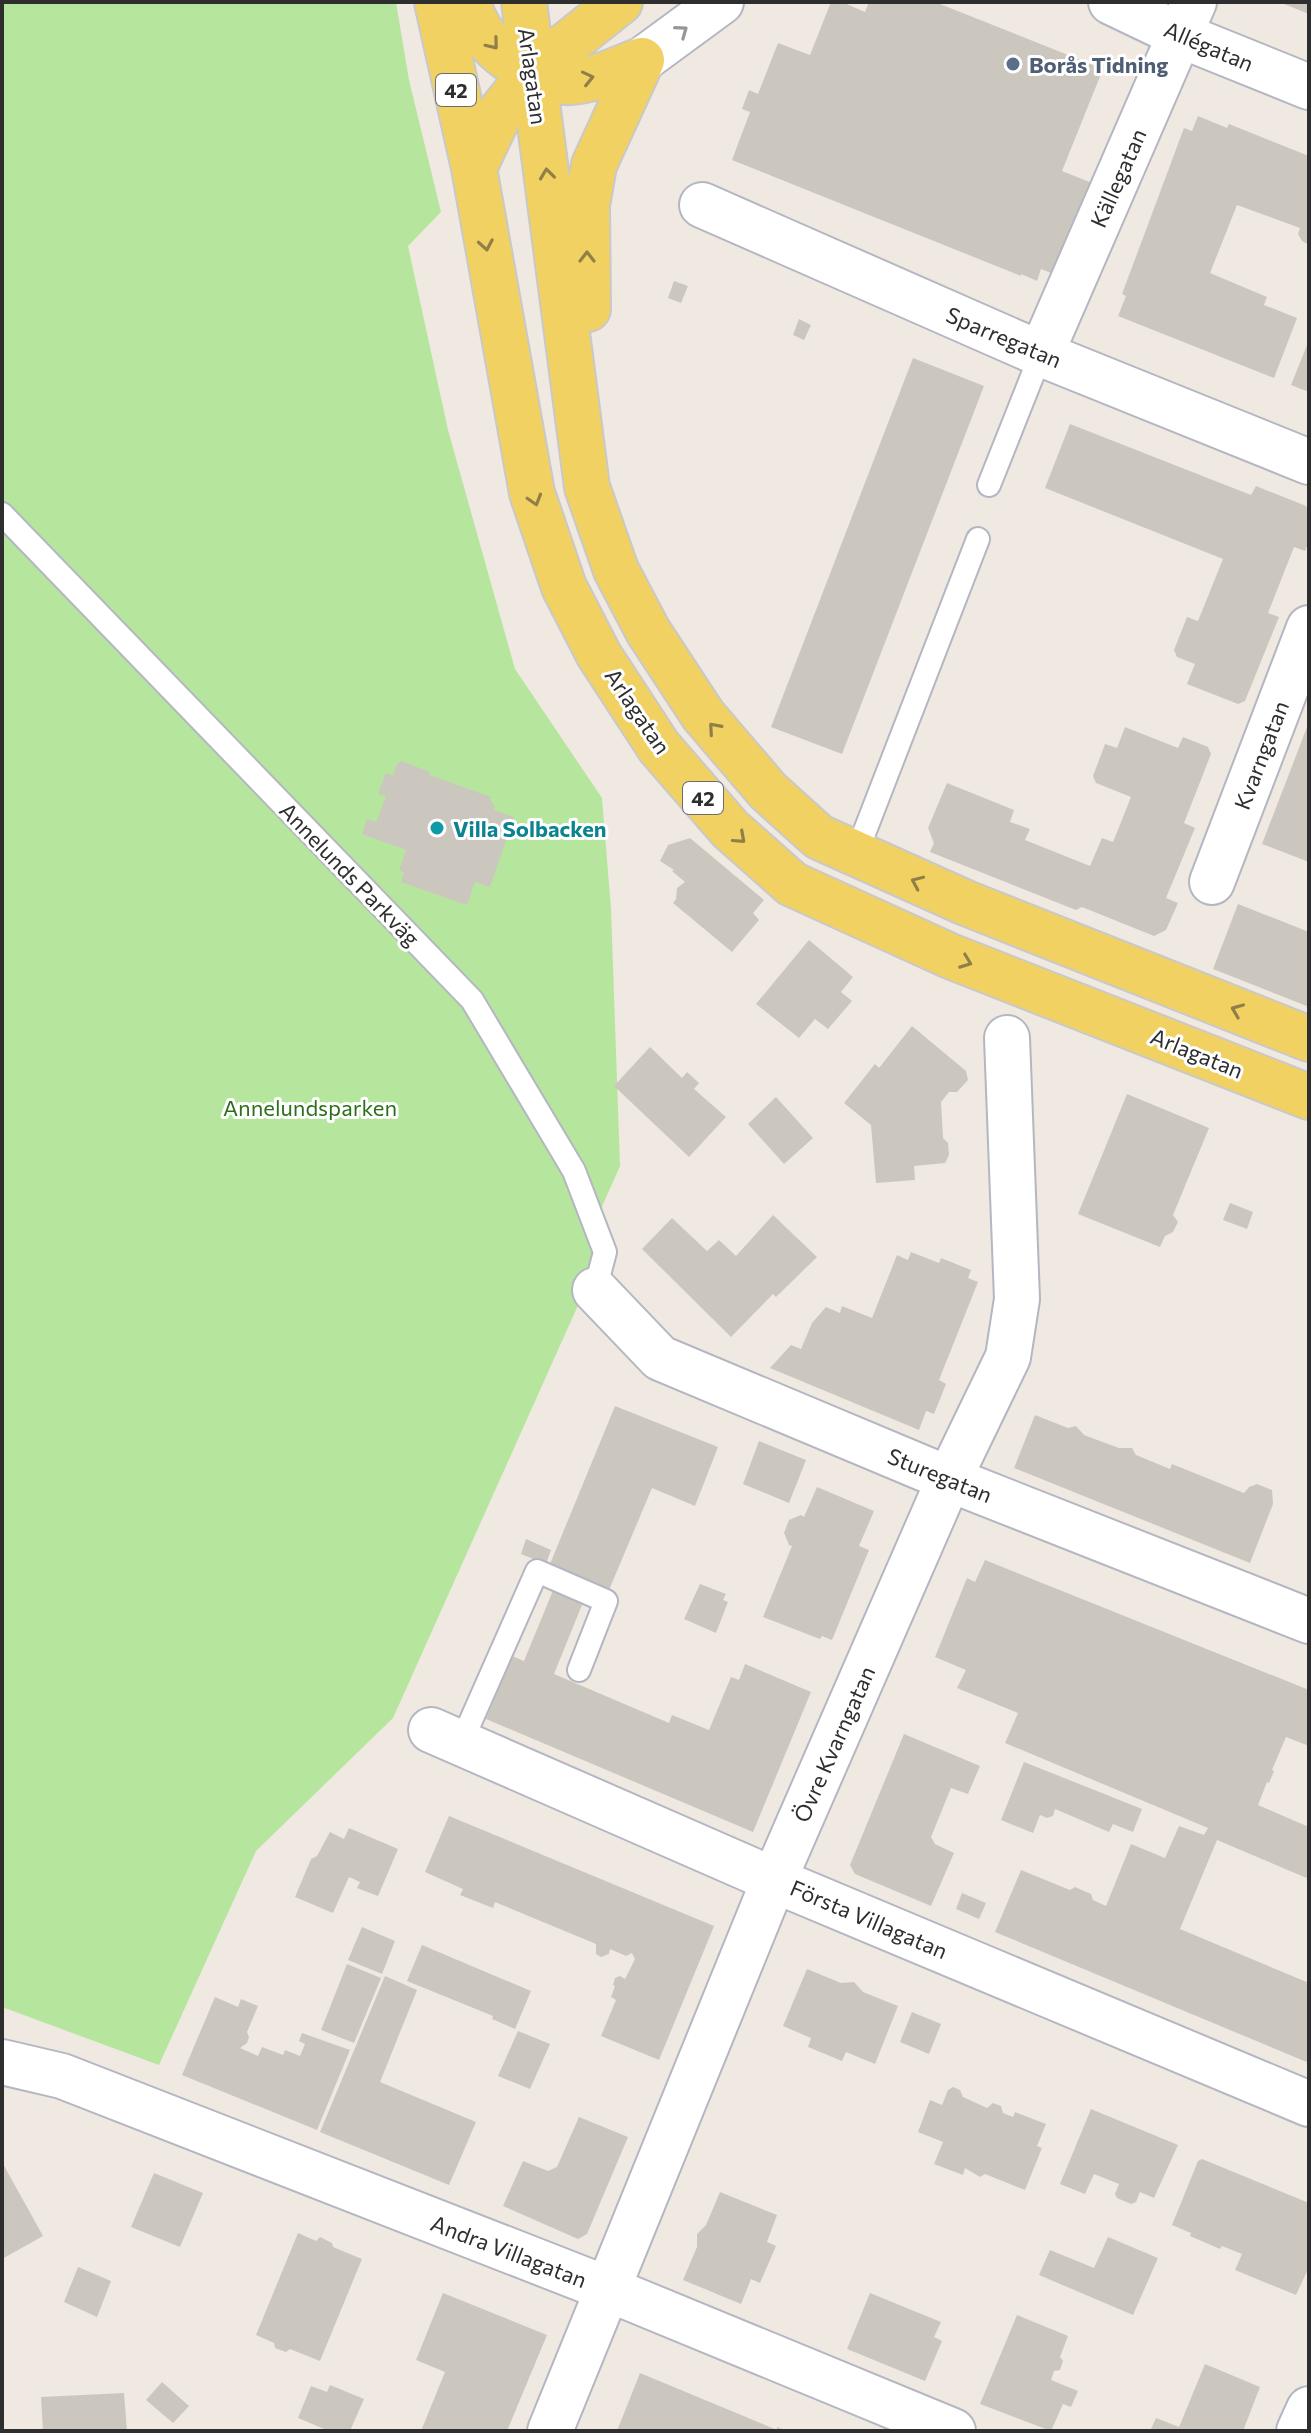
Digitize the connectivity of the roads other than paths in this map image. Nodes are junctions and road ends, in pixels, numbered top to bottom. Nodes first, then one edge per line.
1 (437, 2) edge
2 (468, 2) edge
3 (524, 2) edge
4 (620, 2) edge
5 (721, 2) edge
6 (1111, 2) edge
7 (1187, 19) edge
8 (642, 60) junction
9 (532, 72) junction
10 (1309, 87) edge
11 (474, 168) junction
12 (702, 205) dead end
13 (1041, 354) junction
14 (577, 418) junction
15 (1309, 462) edge
16 (989, 485) dead end
17 (2, 514) edge
18 (978, 539) dead end
19 (1309, 628) edge
20 (856, 854) junction
21 (1212, 882) dead end
22 (1007, 1038) dead end
23 (1309, 1039) edge
24 (1309, 1097) edge
25 (595, 1290) joint
26 (949, 1479) junction
27 (1309, 1621) edge
28 (579, 1670) dead end
29 (446, 1736) joint
30 (774, 1880) junction
31 (2, 2062) edge
32 (1309, 2104) edge
33 (608, 2289) junction
34 (1309, 2409) edge
35 (550, 2431) edge
36 (953, 2431) edge
37 (1299, 2431) edge

1 - 11 main road, Arlagatan / 42
2 -> 9 main road
3 - 9 main road, Arlagatan / 42
4 - 9 main road
8 -> 5 street
6 - 7 street, Allégatan
7 - 10 street, Allégatan
7 - 13 street, Källegatan
9 -> 8 main road
14 -> 8 main road
9 - 11 main road
14 -> 9 main road, Arlagatan / 42
11 -> 24 main road, Arlagatan / 42
12 - 13 street, Sparregatan
13 - 15 street, Sparregatan
13 - 16 lane
20 -> 14 main road, Arlagatan / 42
17 - 25 lane, Annelunds Parkväg
18 - 20 lane
19 - 21 street, Kvarngatan
23 -> 20 main road, Arlagatan / 42
22 - 26 street, Övre Kvarngatan
25 - 26 street, Sturegatan
26 - 27 street, Sturegatan
26 - 30 street, Övre Kvarngatan
28 - 29 lane
29 - 30 street, Första Villagatan
30 - 32 street, Första Villagatan
30 - 33 street, Övre Kvarngatan
31 - 33 street, Andra Villagatan
33 - 35 street, Övre Kvarngatan
33 - 36 street, Andra Villagatan
34 - 37 street

